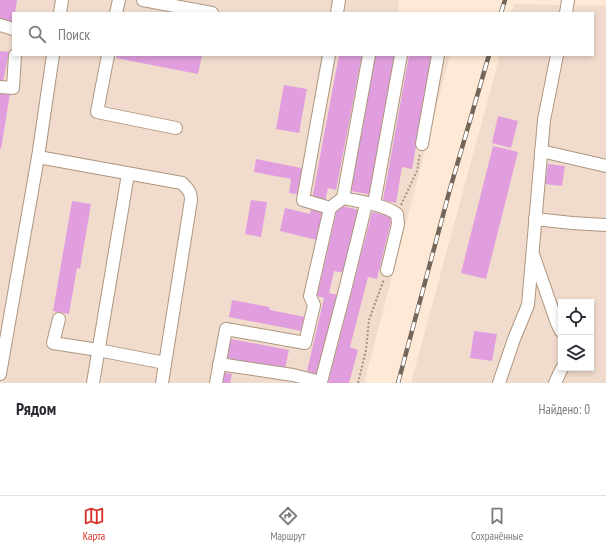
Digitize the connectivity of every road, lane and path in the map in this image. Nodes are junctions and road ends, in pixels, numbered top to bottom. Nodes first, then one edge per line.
1 (62, 0) edge
2 (119, 0) edge
3 (143, 0) edge
4 (339, 0) edge
5 (568, 0) edge
6 (60, 12) edge
7 (116, 12) edge
8 (207, 12) edge
9 (338, 12) edge
10 (566, 12) edge
11 (0, 25) edge
12 (12, 29) edge
13 (15, 56) edge
14 (54, 56) edge
15 (108, 56) edge
16 (329, 56) edge
17 (369, 56) edge
18 (401, 56) edge
19 (438, 56) edge
20 (557, 56) edge
21 (0, 87) edge
22 (176, 128) dead end
23 (422, 144) joint
24 (541, 152) junction
25 (38, 157) junction
26 (606, 166) edge
27 (128, 174) junction
28 (343, 198) junction
29 (370, 204) junction
30 (330, 208) junction
31 (397, 214) junction
32 (535, 219) junction
33 (606, 225) edge
34 (533, 253) junction
35 (387, 270) joint
36 (59, 319) dead end
37 (558, 325) edge
38 (98, 350) junction
39 (165, 363) junction
40 (219, 364) junction
41 (561, 371) edge
42 (0, 374) edge
43 (93, 383) edge
44 (162, 383) edge
45 (216, 383) edge
46 (358, 383) edge
47 (499, 383) edge
48 (555, 383) edge

1 - 6 street
2 - 7 street
3 - 8 street
4 - 9 street
5 - 10 street
11 - 12 street
13 - 21 street
14 - 25 street
15 - 22 street
16 - 30 street
17 - 28 street
18 - 29 street
19 - 23 street
20 - 24 street
23 - 31 path
24 - 26 street
24 - 32 street
25 - 27 street
25 - 42 street
27 - 38 street
27 - 39 street
28 - 29 street
28 - 30 street
29 - 31 street
29 - 40 street
30 - 40 street
31 - 35 street
32 - 33 street
32 - 34 street
34 - 37 street
34 - 47 street
35 - 46 path
36 - 38 street
38 - 39 street
38 - 43 street
39 - 44 street
40 - 45 street
41 - 48 street

